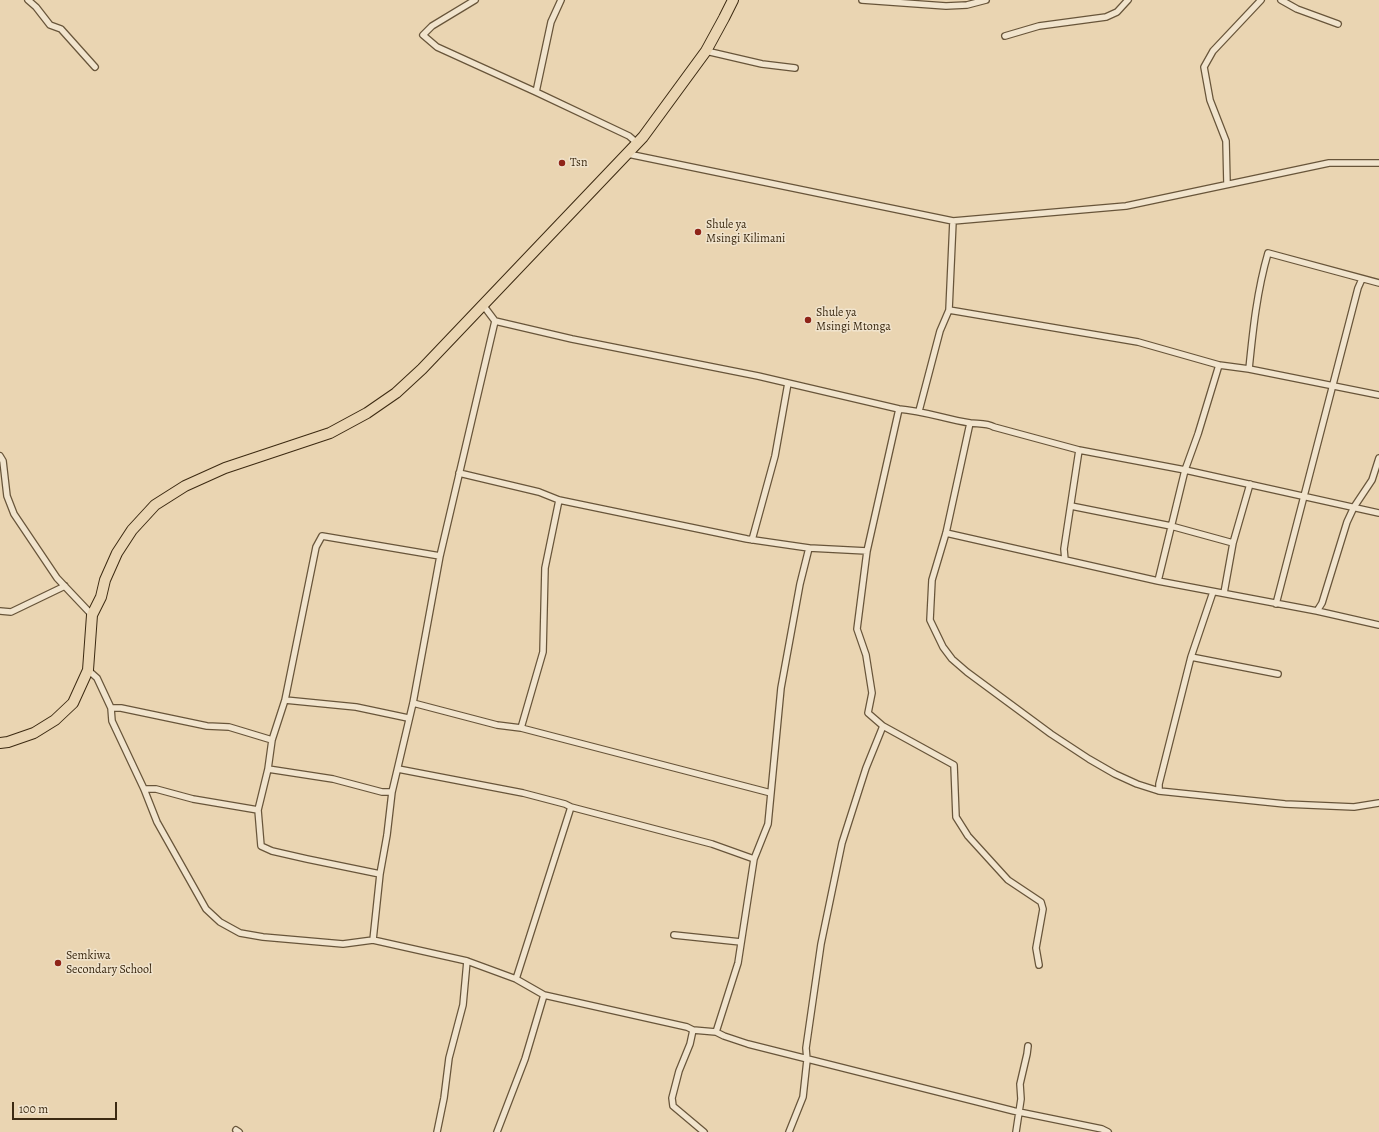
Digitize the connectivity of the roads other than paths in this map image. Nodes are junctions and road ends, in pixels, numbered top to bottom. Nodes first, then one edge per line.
1 (28, 0) edge
2 (475, 0) edge
3 (561, 0) edge
4 (733, 0) edge
5 (862, 0) edge
6 (986, 0) edge
7 (1128, 0) edge
8 (1261, 0) edge
9 (1281, 0) edge
10 (1338, 24) dead end
11 (1005, 36) dead end
12 (706, 51) junction
13 (95, 67) dead end
14 (795, 68) dead end
15 (536, 92) junction
16 (637, 143) junction
17 (628, 154) junction
18 (1379, 163) edge
19 (1227, 184) junction
20 (954, 221) junction
21 (1362, 279) junction
22 (1379, 283) edge
23 (483, 305) junction
24 (949, 310) junction
25 (495, 321) junction
26 (1219, 365) junction
27 (1249, 369) junction
28 (788, 383) junction
29 (1332, 386) junction
30 (1379, 395) edge
31 (898, 409) junction
32 (919, 411) junction
33 (970, 423) junction
34 (1079, 450) junction
35 (0, 456) edge
36 (1379, 458) edge
37 (1185, 470) junction
38 (459, 473) junction
39 (1250, 484) junction
40 (1304, 496) junction
41 (559, 500) junction
42 (1071, 506) junction
43 (1354, 507) junction
44 (1379, 513) edge
45 (1170, 526) junction
46 (946, 533) junction
47 (752, 540) junction
48 (1233, 543) junction
49 (809, 548) junction
50 (867, 551) junction
51 (440, 556) junction
52 (1065, 560) junction
53 (1158, 581) junction
54 (65, 586) junction
55 (1213, 592) junction
56 (1224, 592) junction
57 (1276, 604) junction
58 (0, 611) edge
59 (1317, 611) junction
60 (92, 615) junction
61 (1379, 625) edge
62 (1191, 657) junction
63 (88, 670) junction
64 (1278, 674) dead end
65 (285, 700) junction
66 (413, 703) junction
67 (110, 708) junction
68 (408, 718) junction
69 (883, 726) junction
70 (521, 728) junction
71 (272, 740) junction
72 (0, 743) edge
73 (268, 769) junction
74 (398, 769) junction
75 (144, 789) junction
76 (1159, 791) junction
77 (392, 792) junction
78 (771, 793) junction
79 (1379, 803) edge
80 (571, 807) junction
81 (258, 810) junction
82 (754, 859) junction
83 (380, 874) junction
84 (674, 935) dead end
85 (373, 940) junction
86 (741, 942) junction
87 (467, 961) junction
88 (1039, 965) dead end
89 (516, 979) junction
90 (544, 995) junction
91 (693, 1030) junction
92 (716, 1032) junction
93 (1028, 1046) dead end
94 (807, 1060) junction
95 (1019, 1112) junction
96 (438, 1132) edge
97 (497, 1132) edge
98 (704, 1132) edge
99 (789, 1132) edge
100 (1016, 1132) edge
101 (1108, 1132) edge

1 - 13 street
2 - 15 street
3 - 15 street
4 - 12 highway
5 - 6 street
7 - 11 street
8 - 19 street
9 - 10 street
12 - 14 street
12 - 16 highway
15 - 16 street
16 - 17 highway
17 - 20 street
17 - 23 highway
18 - 19 street
19 - 20 street
20 - 24 street
21 - 22 street
21 - 27 street
21 - 29 street
23 - 25 street
23 - 60 highway
24 - 26 street
24 - 32 street
25 - 28 street
25 - 38 street
26 - 27 street
26 - 37 street
27 - 29 street
28 - 31 street
28 - 47 street
29 - 30 street
29 - 40 street
31 - 32 street
31 - 50 street
32 - 33 street
33 - 34 street
33 - 46 street
34 - 37 street
34 - 42 street
35 - 54 street
36 - 43 street
37 - 39 street
37 - 45 street
38 - 41 street
38 - 51 street
39 - 40 street
39 - 48 street
40 - 43 street
40 - 57 street
41 - 47 street
41 - 70 street
42 - 45 street
42 - 52 street
43 - 44 street
43 - 59 street
45 - 48 street
45 - 53 street
46 - 52 street
46 - 76 street
47 - 49 street
48 - 56 street
49 - 50 street
49 - 78 street
50 - 69 street
51 - 65 street
51 - 66 street
52 - 53 street
53 - 55 street
54 - 58 street
54 - 60 street
55 - 56 street
55 - 62 street
56 - 57 street
57 - 59 street
59 - 61 street
60 - 63 highway
62 - 64 street
62 - 76 street
63 - 67 street
63 - 72 highway
65 - 68 street
65 - 71 street
66 - 68 street
66 - 70 street
67 - 71 street
67 - 75 street
68 - 74 street
69 - 88 street
69 - 94 street
70 - 78 street
71 - 73 street
73 - 77 street
73 - 81 street
74 - 77 street
74 - 80 street
75 - 81 street
75 - 85 street
76 - 79 street
77 - 83 street
78 - 82 street
80 - 82 street
80 - 89 street
81 - 83 street
82 - 86 street
83 - 85 street
84 - 86 street
85 - 87 street
86 - 92 street
87 - 89 street
87 - 96 street
89 - 90 street
90 - 91 street
90 - 97 street
91 - 92 street
91 - 98 street
92 - 94 street
93 - 95 street
94 - 95 street
94 - 99 street
95 - 100 street
95 - 101 street

